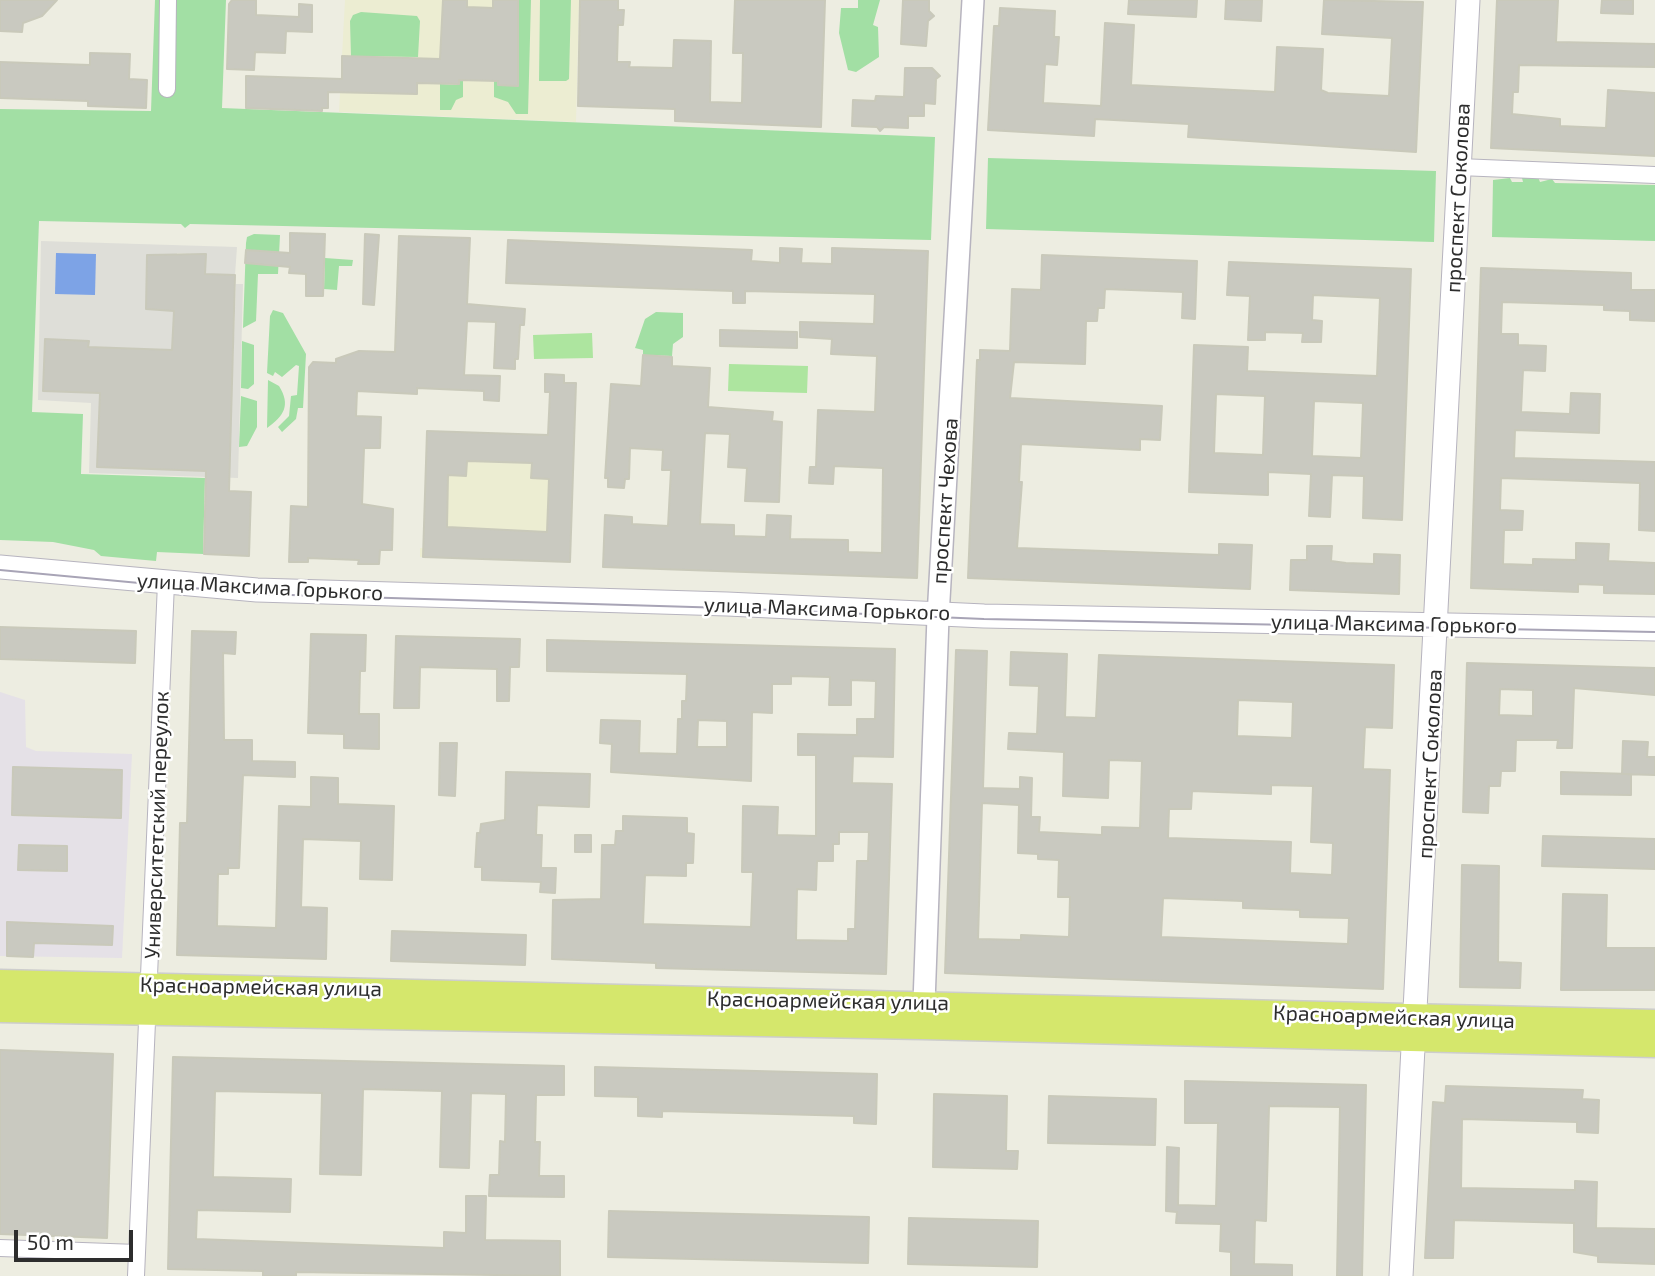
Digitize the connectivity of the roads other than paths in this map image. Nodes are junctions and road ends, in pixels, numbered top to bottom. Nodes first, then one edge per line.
1 (973, 0) edge
2 (1468, 0) edge
3 (171, 2) edge
4 (167, 89) dead end
5 (1459, 167) junction
6 (1655, 176) edge
7 (0, 567) edge
8 (166, 583) junction
9 (938, 614) junction
10 (1436, 624) junction
11 (1655, 629) edge
12 (0, 983) edge
13 (150, 985) junction
14 (924, 1003) junction
15 (0, 1009) edge
16 (149, 1012) junction
17 (1655, 1023) edge
18 (1417, 1027) junction
19 (1655, 1044) edge
20 (0, 1248) edge
21 (137, 1253) junction
22 (136, 1276) edge
23 (1401, 1276) edge

1 - 9 street, проспект Чехова
2 - 5 main road, проспект Соколова
3 - 4 street
5 - 6 street
5 - 10 main road, проспект Соколова
7 - 8 main road, улица Максима Горького
8 - 9 main road, улица Максима Горького
8 - 13 street, Университетский переулок
9 - 10 main road, улица Максима Горького
9 - 14 street, проспект Чехова
10 - 11 main road, улица Максима Горького
10 - 18 main road, проспект Соколова
12 - 13 main road, Красноармейская улица
13 - 14 main road, Красноармейская улица
13 - 16 street, Университетский переулок
14 - 18 main road, Красноармейская улица
15 - 16 main road, Красноармейская улица
16 - 18 main road, Красноармейская улица
16 - 21 street, Университетский переулок
17 - 18 main road, Красноармейская улица
18 - 19 main road, Красноармейская улица
18 - 23 main road, проспект Соколова
20 - 21 street
21 - 22 street, Университетский переулок

